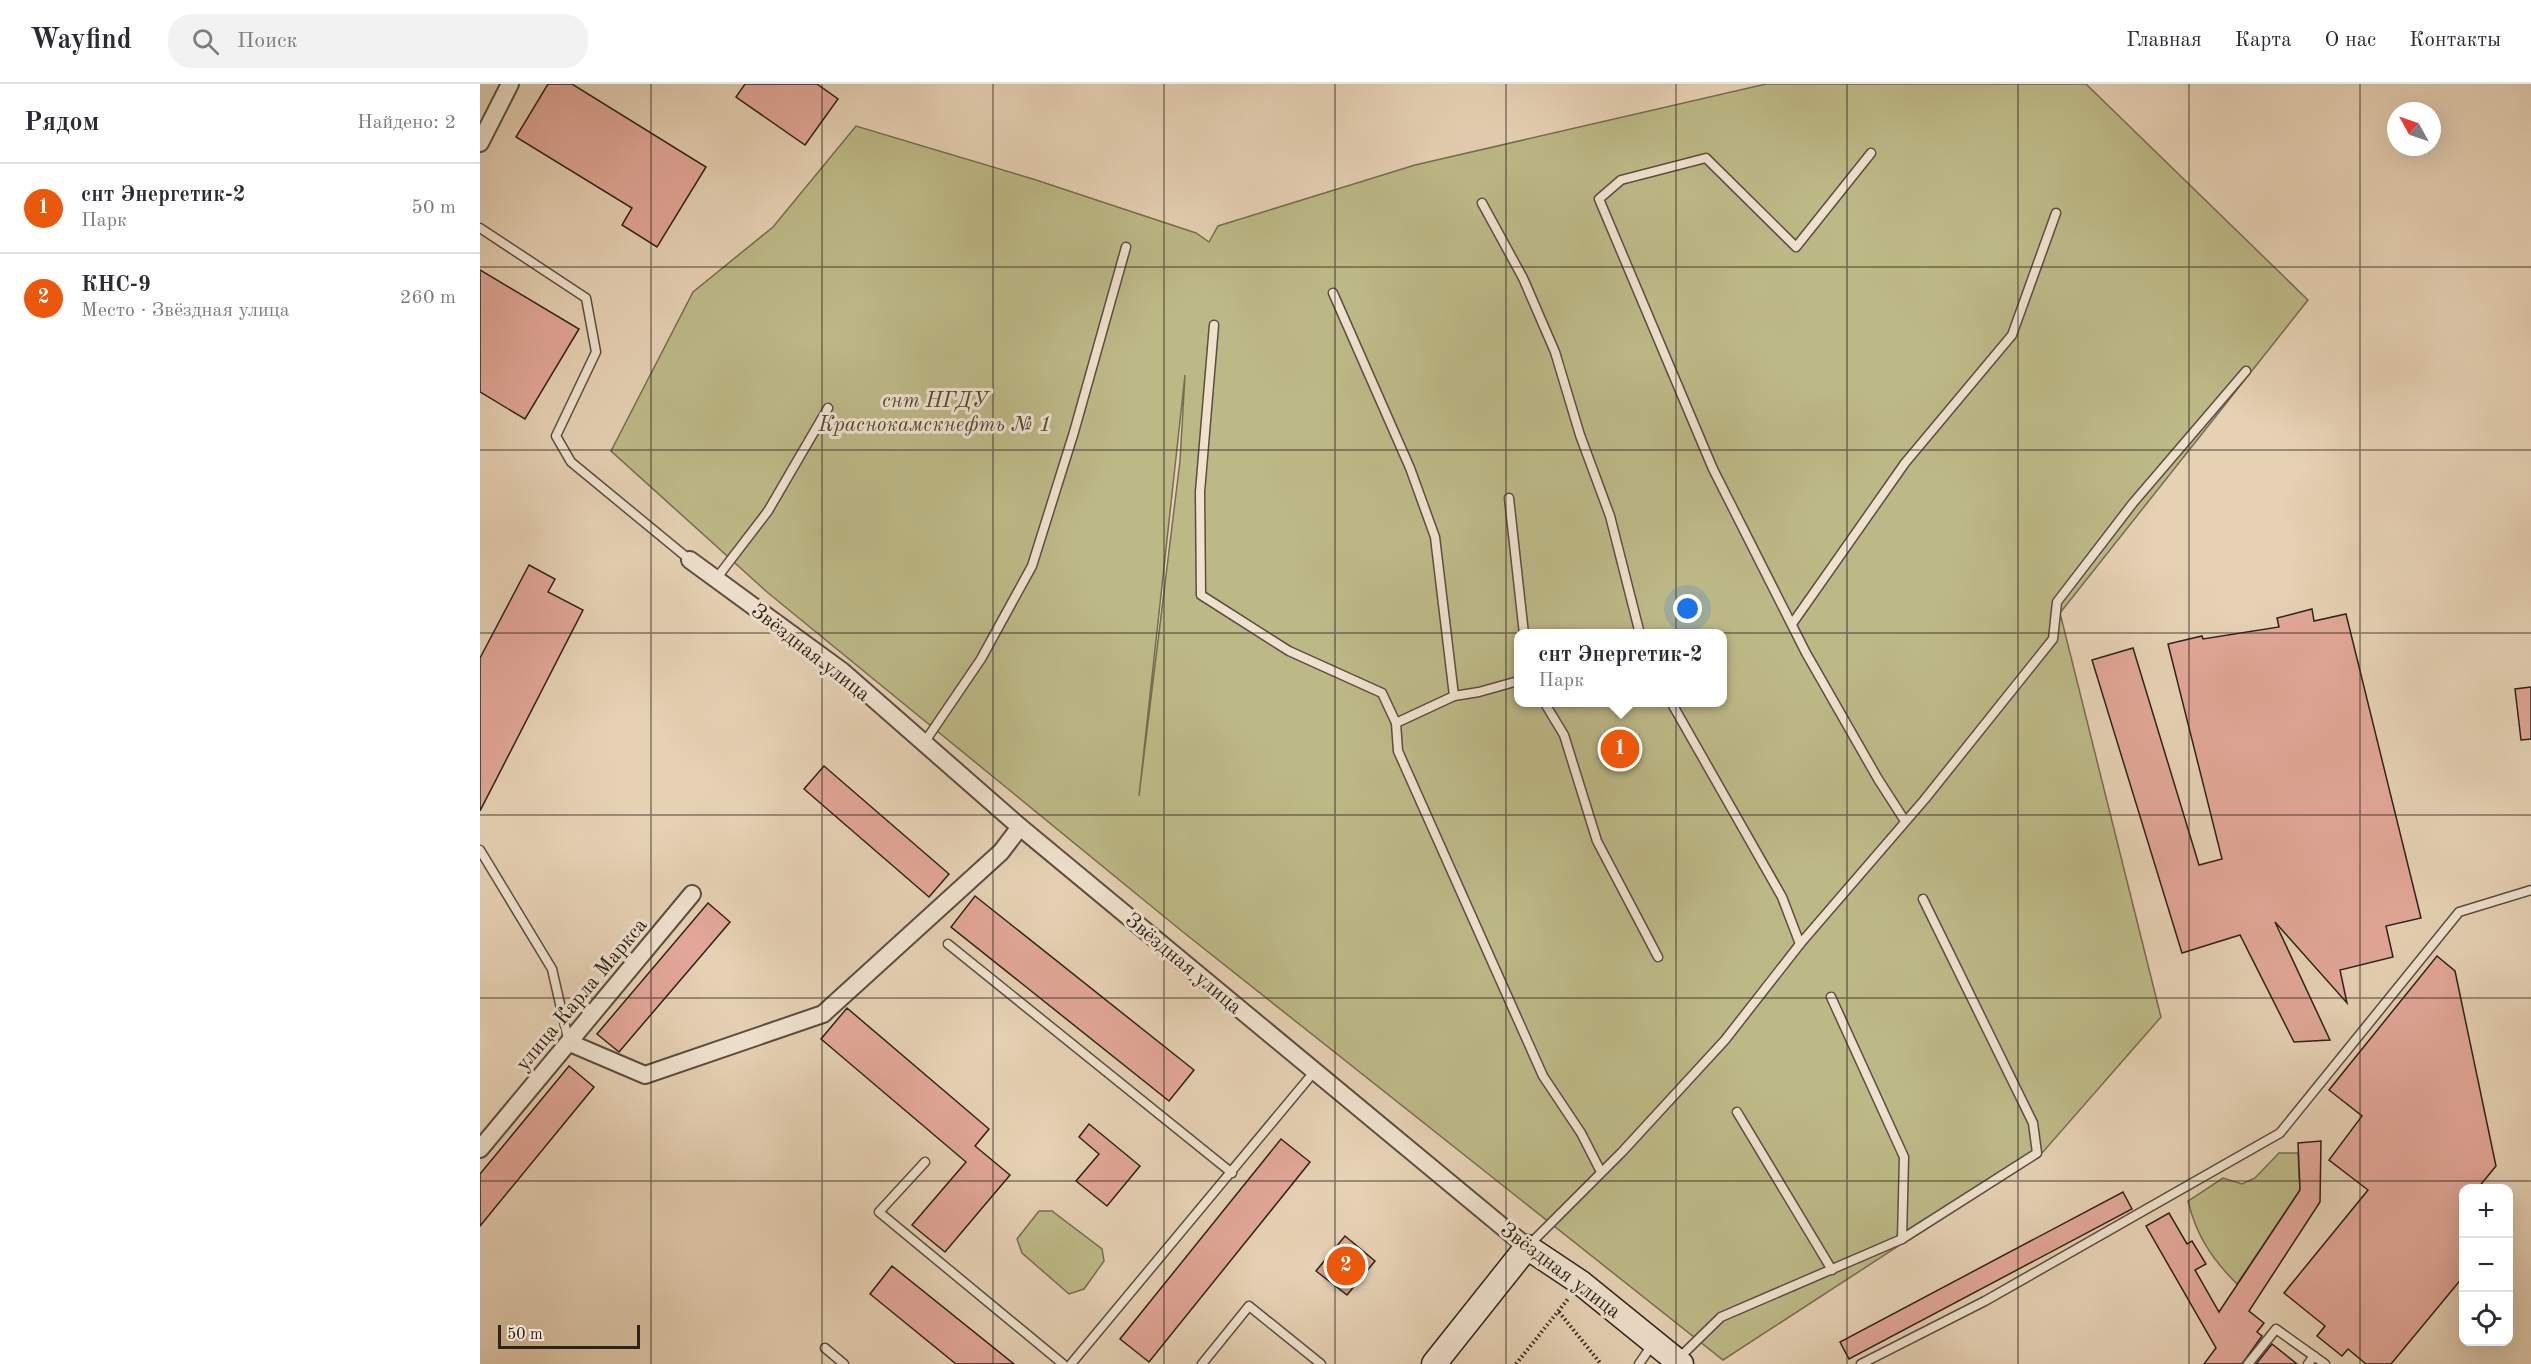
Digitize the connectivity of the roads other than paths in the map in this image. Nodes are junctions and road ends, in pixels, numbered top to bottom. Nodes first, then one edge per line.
1 (510, 84) edge
2 (480, 143) edge
3 (1871, 153) dead end
4 (1482, 203) dead end
5 (2056, 213) dead end
6 (480, 228) edge
7 (1126, 247) dead end
8 (1333, 293) dead end
9 (1214, 325) dead end
10 (2246, 371) dead end
11 (828, 408) dead end
12 (1509, 498) dead end
13 (690, 560) joint
14 (716, 579) junction
15 (1792, 624) junction
16 (1524, 629) edge
17 (1639, 629) edge
18 (1514, 682) edge
19 (1454, 696) junction
20 (1547, 707) edge
21 (1674, 707) edge
22 (1396, 723) junction
23 (924, 743) junction
24 (1905, 821) junction
25 (1020, 827) junction
26 (480, 850) edge
27 (2531, 890) edge
28 (692, 894) dead end
29 (1923, 899) dead end
30 (948, 944) dead end
31 (1800, 944) junction
32 (1658, 957) dead end
33 (1831, 997) dead end
34 (570, 1043) junction
35 (1314, 1072) junction
36 (1737, 1112) dead end
37 (480, 1149) edge
38 (925, 1162) dead end
39 (1601, 1172) junction
40 (1232, 1173) junction
41 (1902, 1239) junction
42 (1527, 1246) junction
43 (1832, 1270) junction
44 (1654, 1342) junction
45 (825, 1348) dead end
46 (2314, 1356) junction
47 (1679, 1362) edge
48 (844, 1364) edge
49 (1063, 1364) edge
50 (1071, 1364) edge
51 (1202, 1364) edge
52 (1321, 1364) edge
53 (1434, 1364) edge
54 (1639, 1364) edge
55 (1861, 1364) edge
56 (2248, 1364) edge
57 (2308, 1364) edge
58 (2325, 1364) edge

1 - 2 street
3 - 15 lane
4 - 17 lane
5 - 15 lane
6 - 13 lane
7 - 23 lane
8 - 19 lane
9 - 22 lane
10 - 24 lane
11 - 14 lane
12 - 16 lane
13 - 14 street, Звёздная улица
14 - 23 street, Звёздная улица
15 - 24 lane
18 - 19 lane
19 - 22 lane
20 - 32 lane
21 - 31 lane
22 - 39 lane
23 - 25 street, Звёздная улица
24 - 31 lane
25 - 34 street
25 - 35 street, Звёздная улица
26 - 34 lane
27 - 55 lane
28 - 34 street, улица Карла Маркса
29 - 41 lane
30 - 40 lane
31 - 39 lane
33 - 41 lane
34 - 37 street, улица Карла Маркса
35 - 40 lane
35 - 42 street, Звёздная улица
36 - 43 lane
38 - 49 lane
39 - 42 lane
40 - 50 lane
41 - 43 lane
42 - 44 street, Звёздная улица
42 - 53 street
43 - 47 lane
44 - 47 street, Звёздная улица
44 - 54 lane
45 - 48 lane
46 - 56 lane
46 - 57 lane
46 - 58 lane
51 - 52 lane

